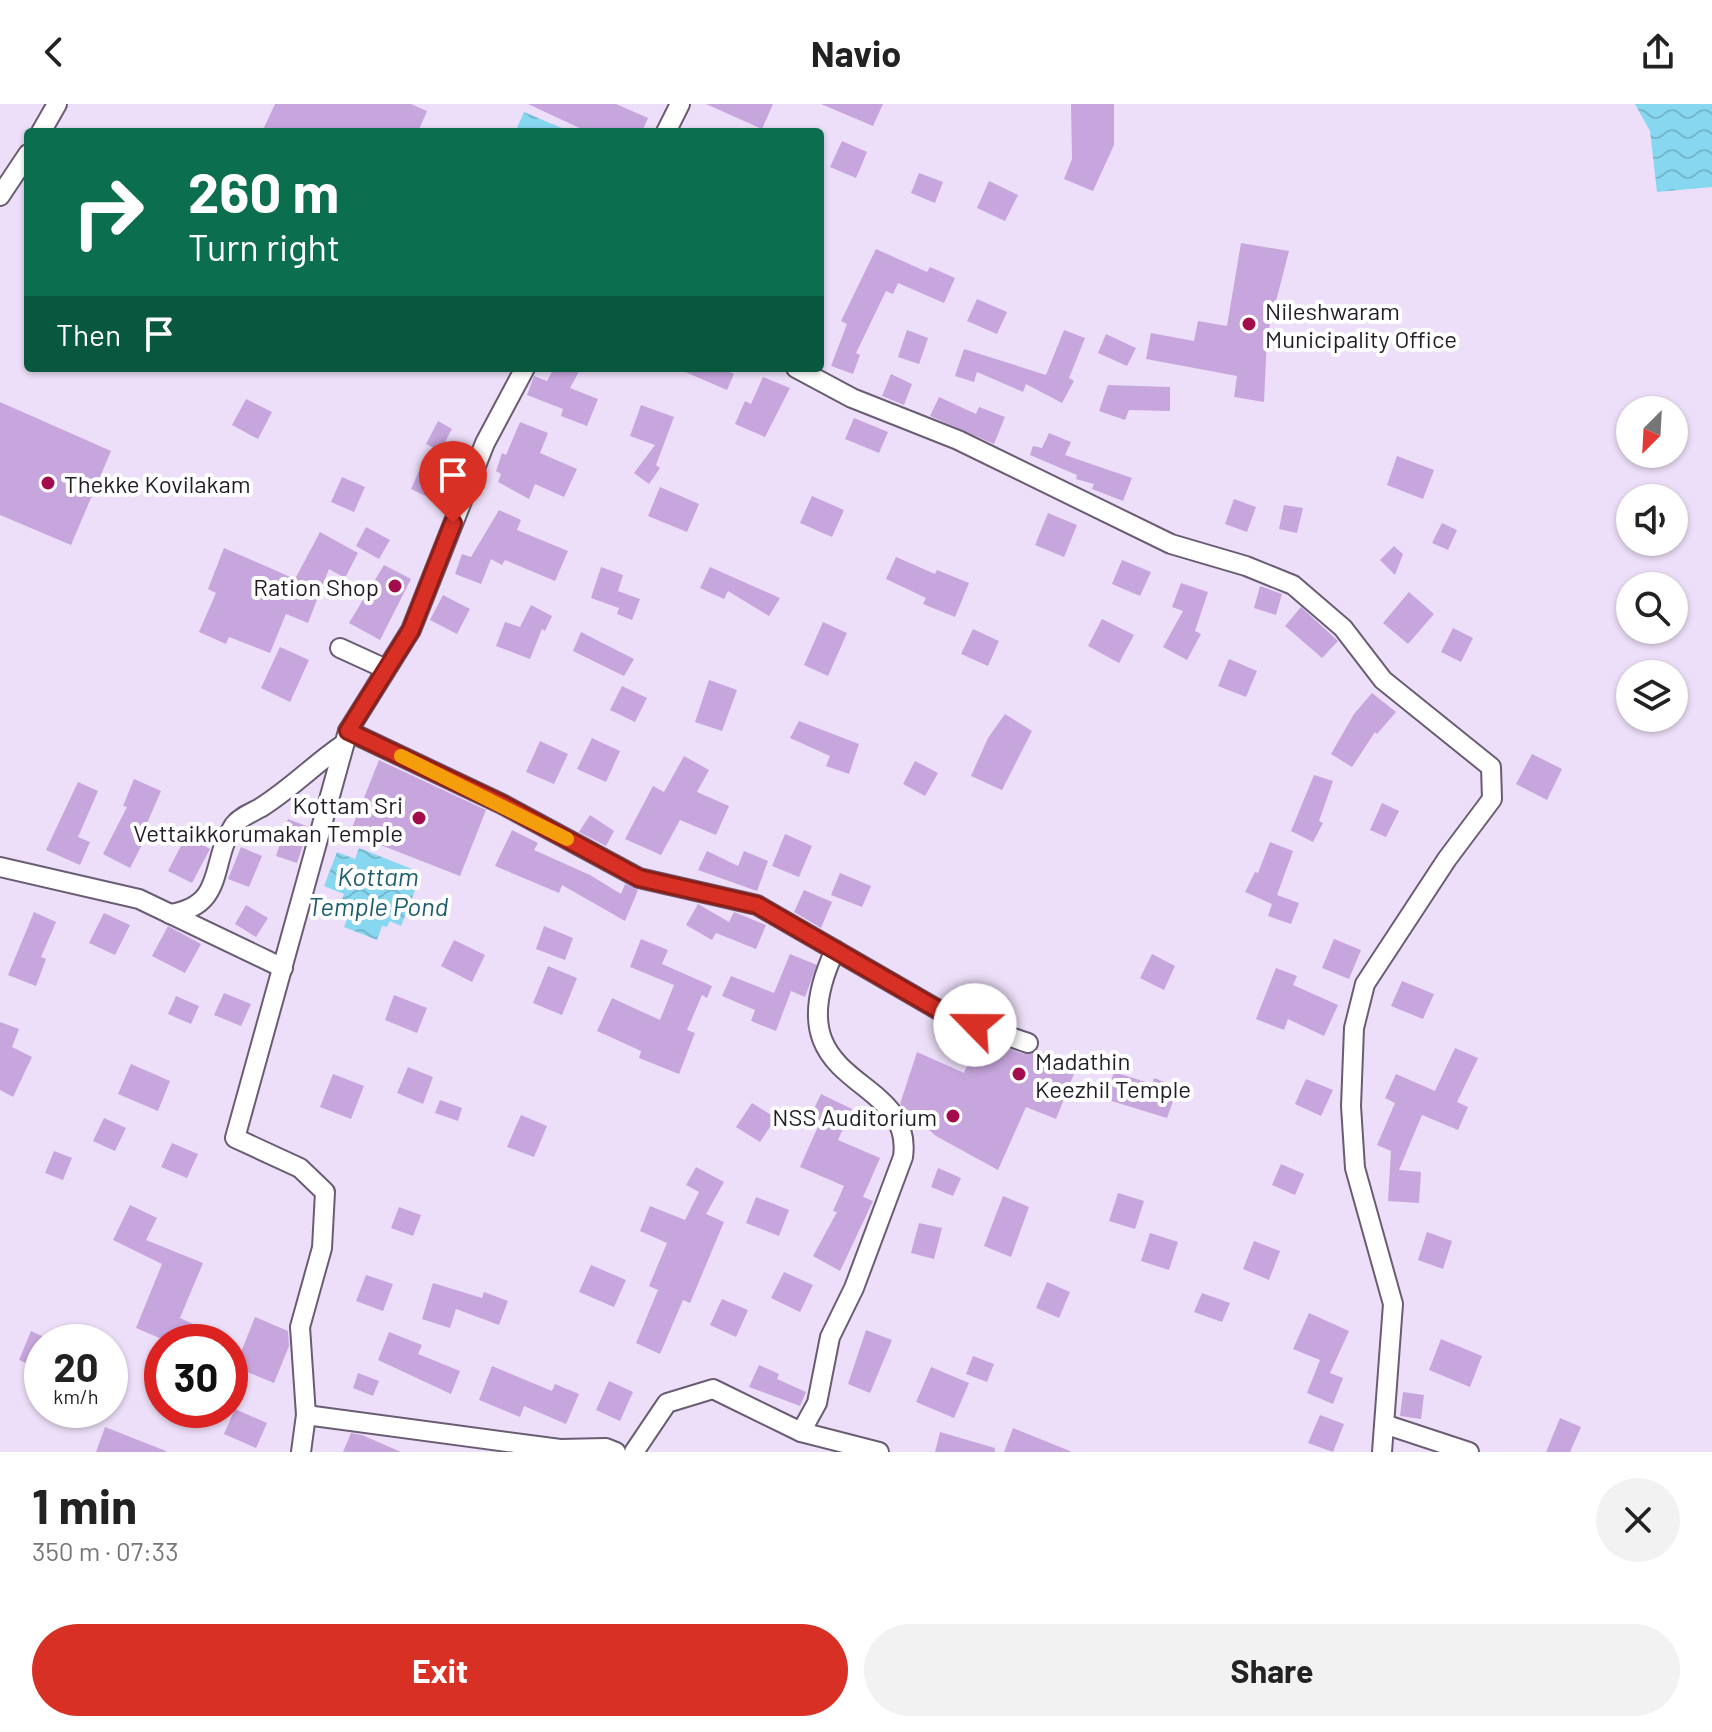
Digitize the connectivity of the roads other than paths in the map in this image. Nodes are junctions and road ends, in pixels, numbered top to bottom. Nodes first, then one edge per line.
1 (57, 104) edge
2 (680, 104) edge
3 (43, 128) edge
4 (668, 128) edge
5 (24, 160) edge
6 (0, 196) edge
7 (523, 372) edge
8 (803, 372) edge
9 (340, 648) dead end
10 (386, 669) junction
11 (346, 737) junction
12 (0, 867) edge
13 (170, 914) junction
14 (835, 950) junction
15 (283, 968) junction
16 (1028, 1043) dead end
17 (306, 1415) junction
18 (1387, 1425) junction
19 (801, 1432) junction
20 (301, 1452) edge
21 (616, 1452) edge
22 (634, 1452) edge
23 (879, 1452) edge
24 (1382, 1452) edge
25 (1469, 1452) edge

1 - 3 street
2 - 4 street
5 - 6 street
7 - 10 street
8 - 18 street
9 - 10 street
10 - 11 street
11 - 13 street
11 - 14 street
11 - 15 street
12 - 13 street
13 - 15 street
14 - 16 street
14 - 19 street
15 - 17 street
17 - 20 street
17 - 21 street
18 - 24 street
18 - 25 street
19 - 22 street
19 - 23 street

